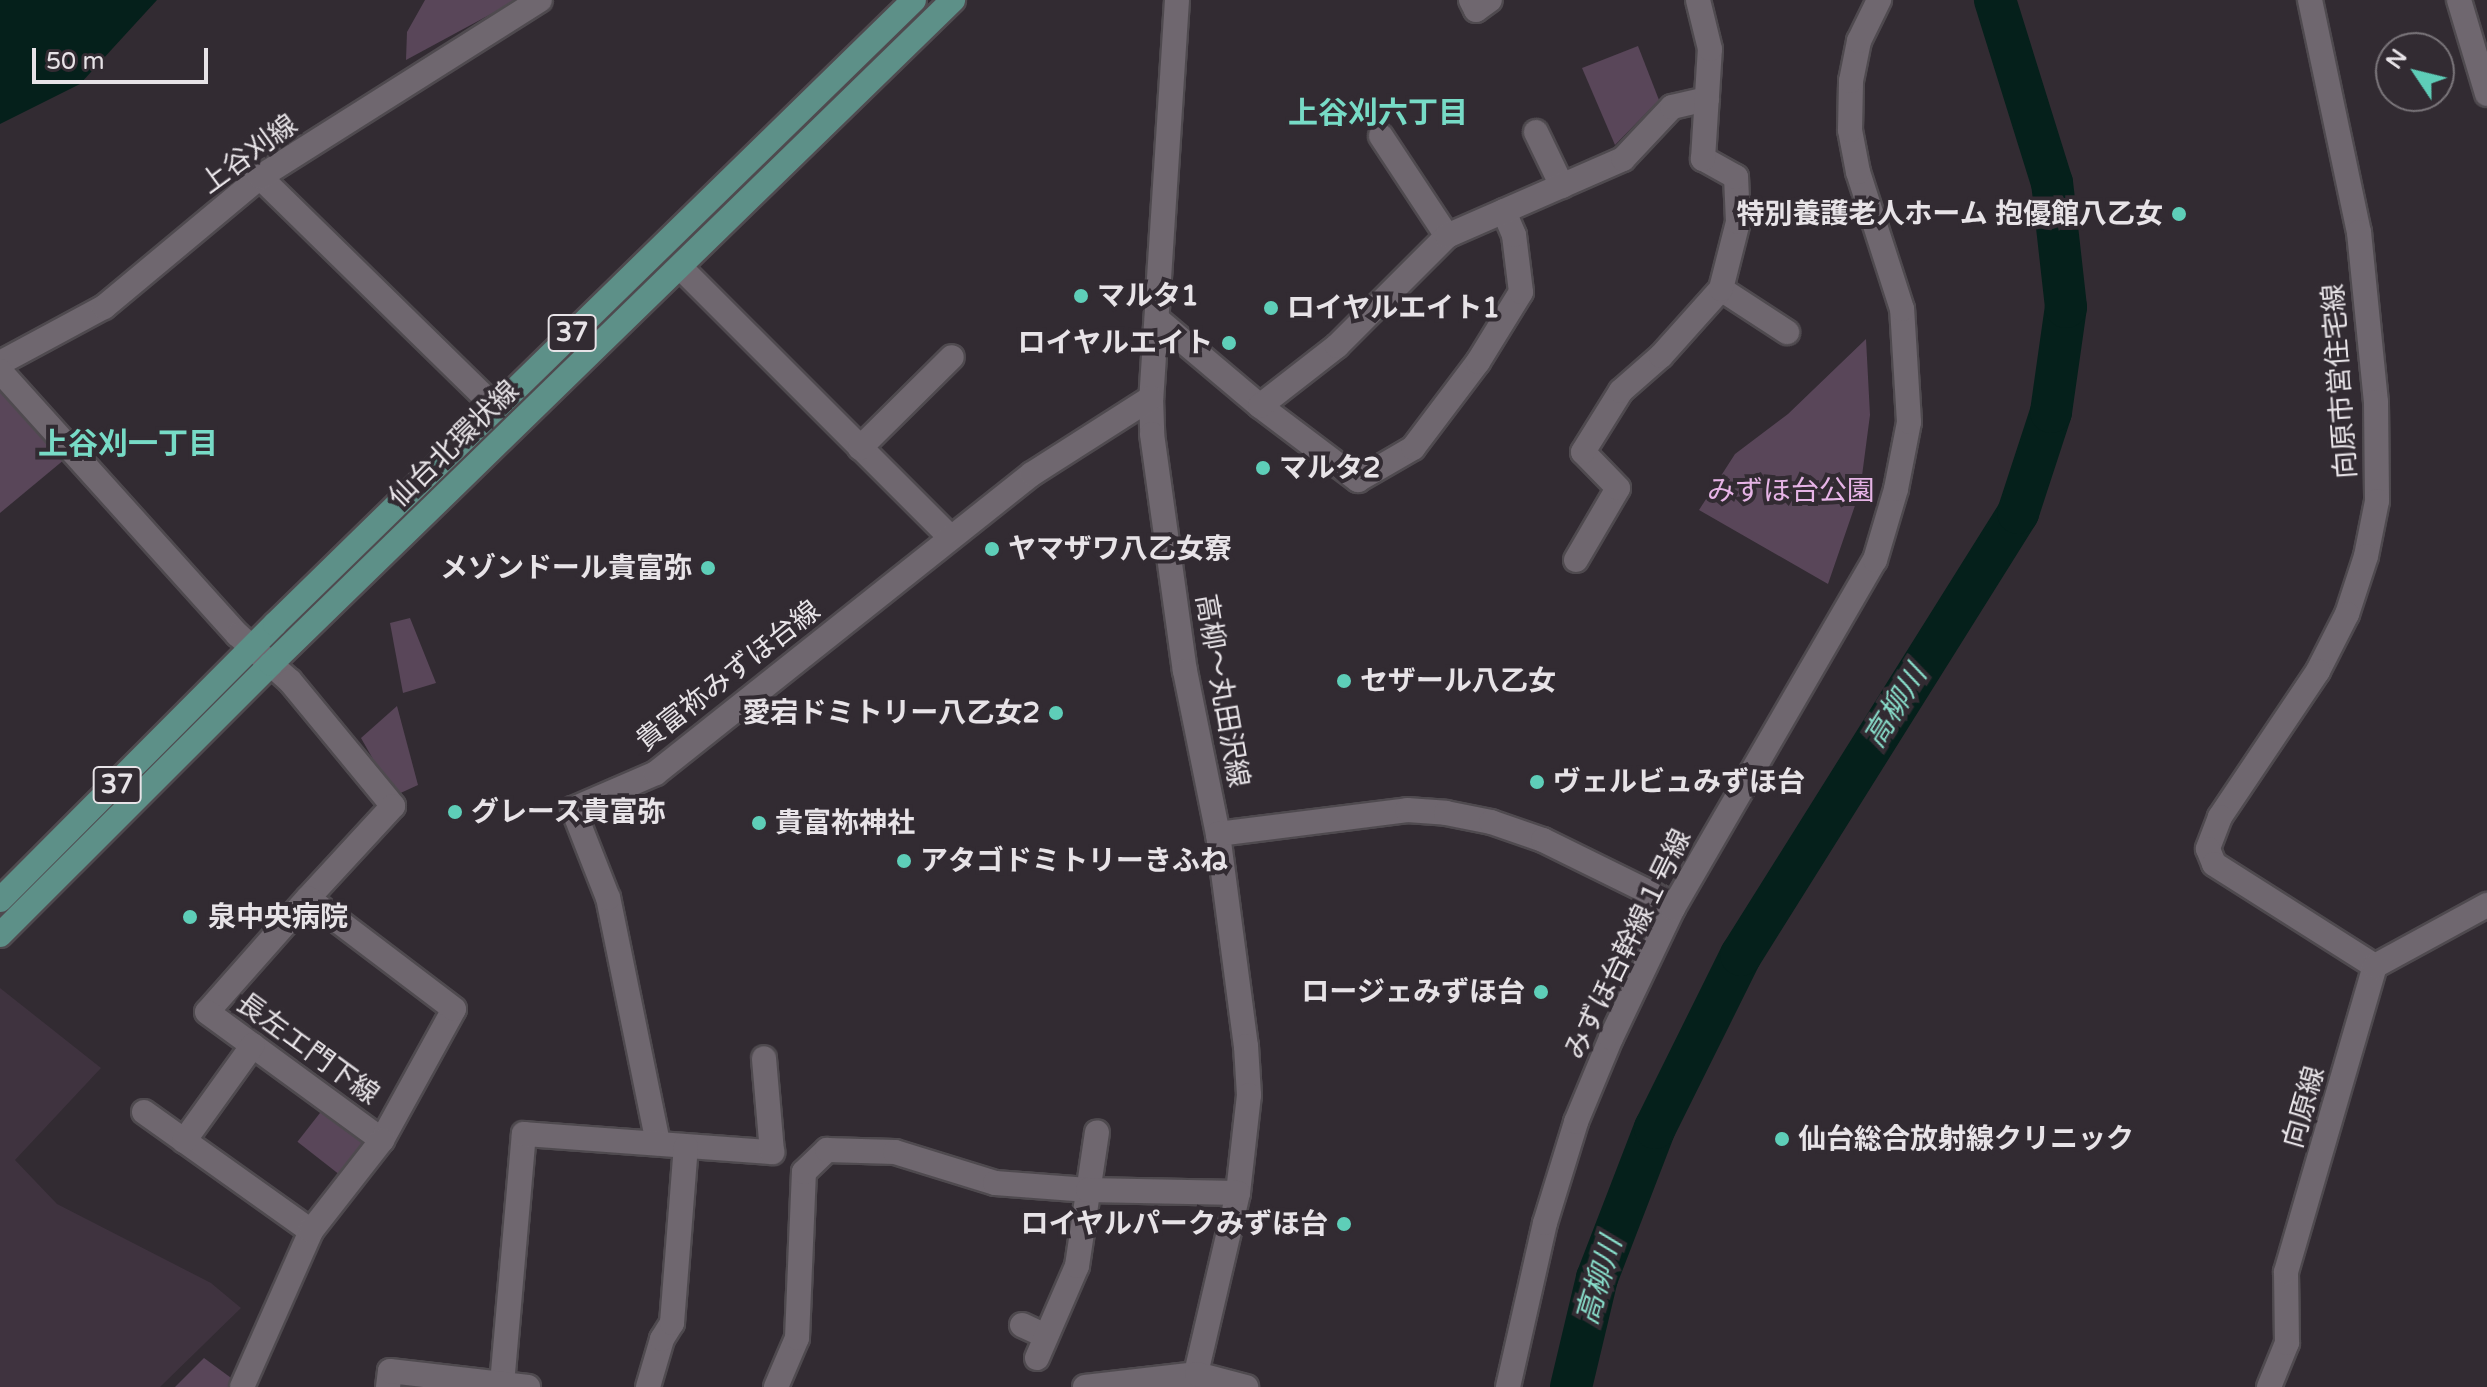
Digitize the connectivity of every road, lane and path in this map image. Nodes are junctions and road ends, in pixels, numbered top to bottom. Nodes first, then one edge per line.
1 (540, 0) edge
2 (914, 0) edge
3 (953, 0) edge
4 (1177, 0) edge
5 (1471, 0) edge
6 (1490, 0) edge
7 (1698, 0) edge
8 (1879, 0) edge
9 (2310, 0) edge
10 (2459, 0) edge
11 (2487, 94) edge
12 (1707, 99) junction
13 (1536, 132) dead end
14 (1381, 136) dead end
15 (260, 177) junction
16 (1562, 186) junction
17 (1504, 211) junction
18 (1447, 236) junction
19 (680, 267) junction
20 (1721, 289) junction
21 (1157, 319) junction
22 (1787, 332) dead end
23 (952, 357) dead end
24 (0, 363) edge
25 (0, 371) edge
26 (1151, 398) junction
27 (1260, 406) junction
28 (496, 408) junction
29 (860, 448) junction
30 (951, 538) junction
31 (1576, 560) dead end
32 (262, 656) junction
33 (1218, 834) junction
34 (308, 898) junction
35 (0, 900) edge
36 (2487, 905) edge
37 (1673, 908) junction
38 (0, 935) edge
39 (2375, 966) junction
40 (253, 1045) junction
41 (764, 1058) dead end
42 (144, 1112) dead end
43 (1097, 1132) dead end
44 (382, 1140) junction
45 (184, 1141) junction
46 (658, 1143) junction
47 (686, 1147) junction
48 (1088, 1190) junction
49 (1238, 1193) junction
50 (311, 1231) junction
51 (1022, 1325) dead end
52 (1195, 1380) edge
53 (502, 1384) junction
54 (242, 1387) edge
55 (388, 1387) edge
56 (528, 1387) edge
57 (648, 1387) edge
58 (776, 1387) edge
59 (1085, 1387) edge
60 (1246, 1387) edge
61 (1508, 1387) edge
62 (2269, 1387) edge

1 - 15 street, 上谷刈線
2 - 28 main road, 仙台北環状線 / 37
3 - 19 main road, 仙台北環状線 / 37
4 - 21 street, 高柳～丸田沢線
5 - 6 street
7 - 12 street
8 - 37 street, みずほ台幹線１号線
9 - 39 street, 向原市営住宅線
10 - 11 street
12 - 16 street
12 - 20 street
13 - 16 street
14 - 18 street
15 - 24 street, 上谷刈線
15 - 28 street
16 - 17 street
17 - 18 street
17 - 27 street
18 - 27 street
19 - 29 street
19 - 32 main road, 仙台北環状線 / 37
20 - 22 street
20 - 31 street
21 - 26 street, 高柳～丸田沢線
21 - 27 street
23 - 29 street
25 - 32 street
26 - 30 street, 貴富祢みずほ台線
26 - 33 street, 高柳～丸田沢線
28 - 32 main road, 仙台北環状線 / 37
29 - 30 street
30 - 46 street, 貴富祢みずほ台線
32 - 34 street, 長左エ門下線
32 - 35 main road, 仙台北環状線 / 37
32 - 38 main road, 仙台北環状線 / 37
33 - 37 street
33 - 49 street, 高柳～丸田沢線
34 - 40 street, 長左エ門下線
34 - 44 street, 長左エ門下線
36 - 39 street
37 - 61 street, みずほ台幹線１号線
39 - 62 street, 向原線
40 - 44 street, 長左エ門下線
40 - 45 street
41 - 47 street
42 - 45 street
43 - 48 street
44 - 50 street
45 - 50 street
46 - 47 street
46 - 53 street
47 - 57 street
48 - 49 street
48 - 51 street
48 - 58 street
49 - 52 street, 高柳～丸田沢線
50 - 54 street
52 - 59 street
52 - 60 street
53 - 55 street
53 - 56 street

